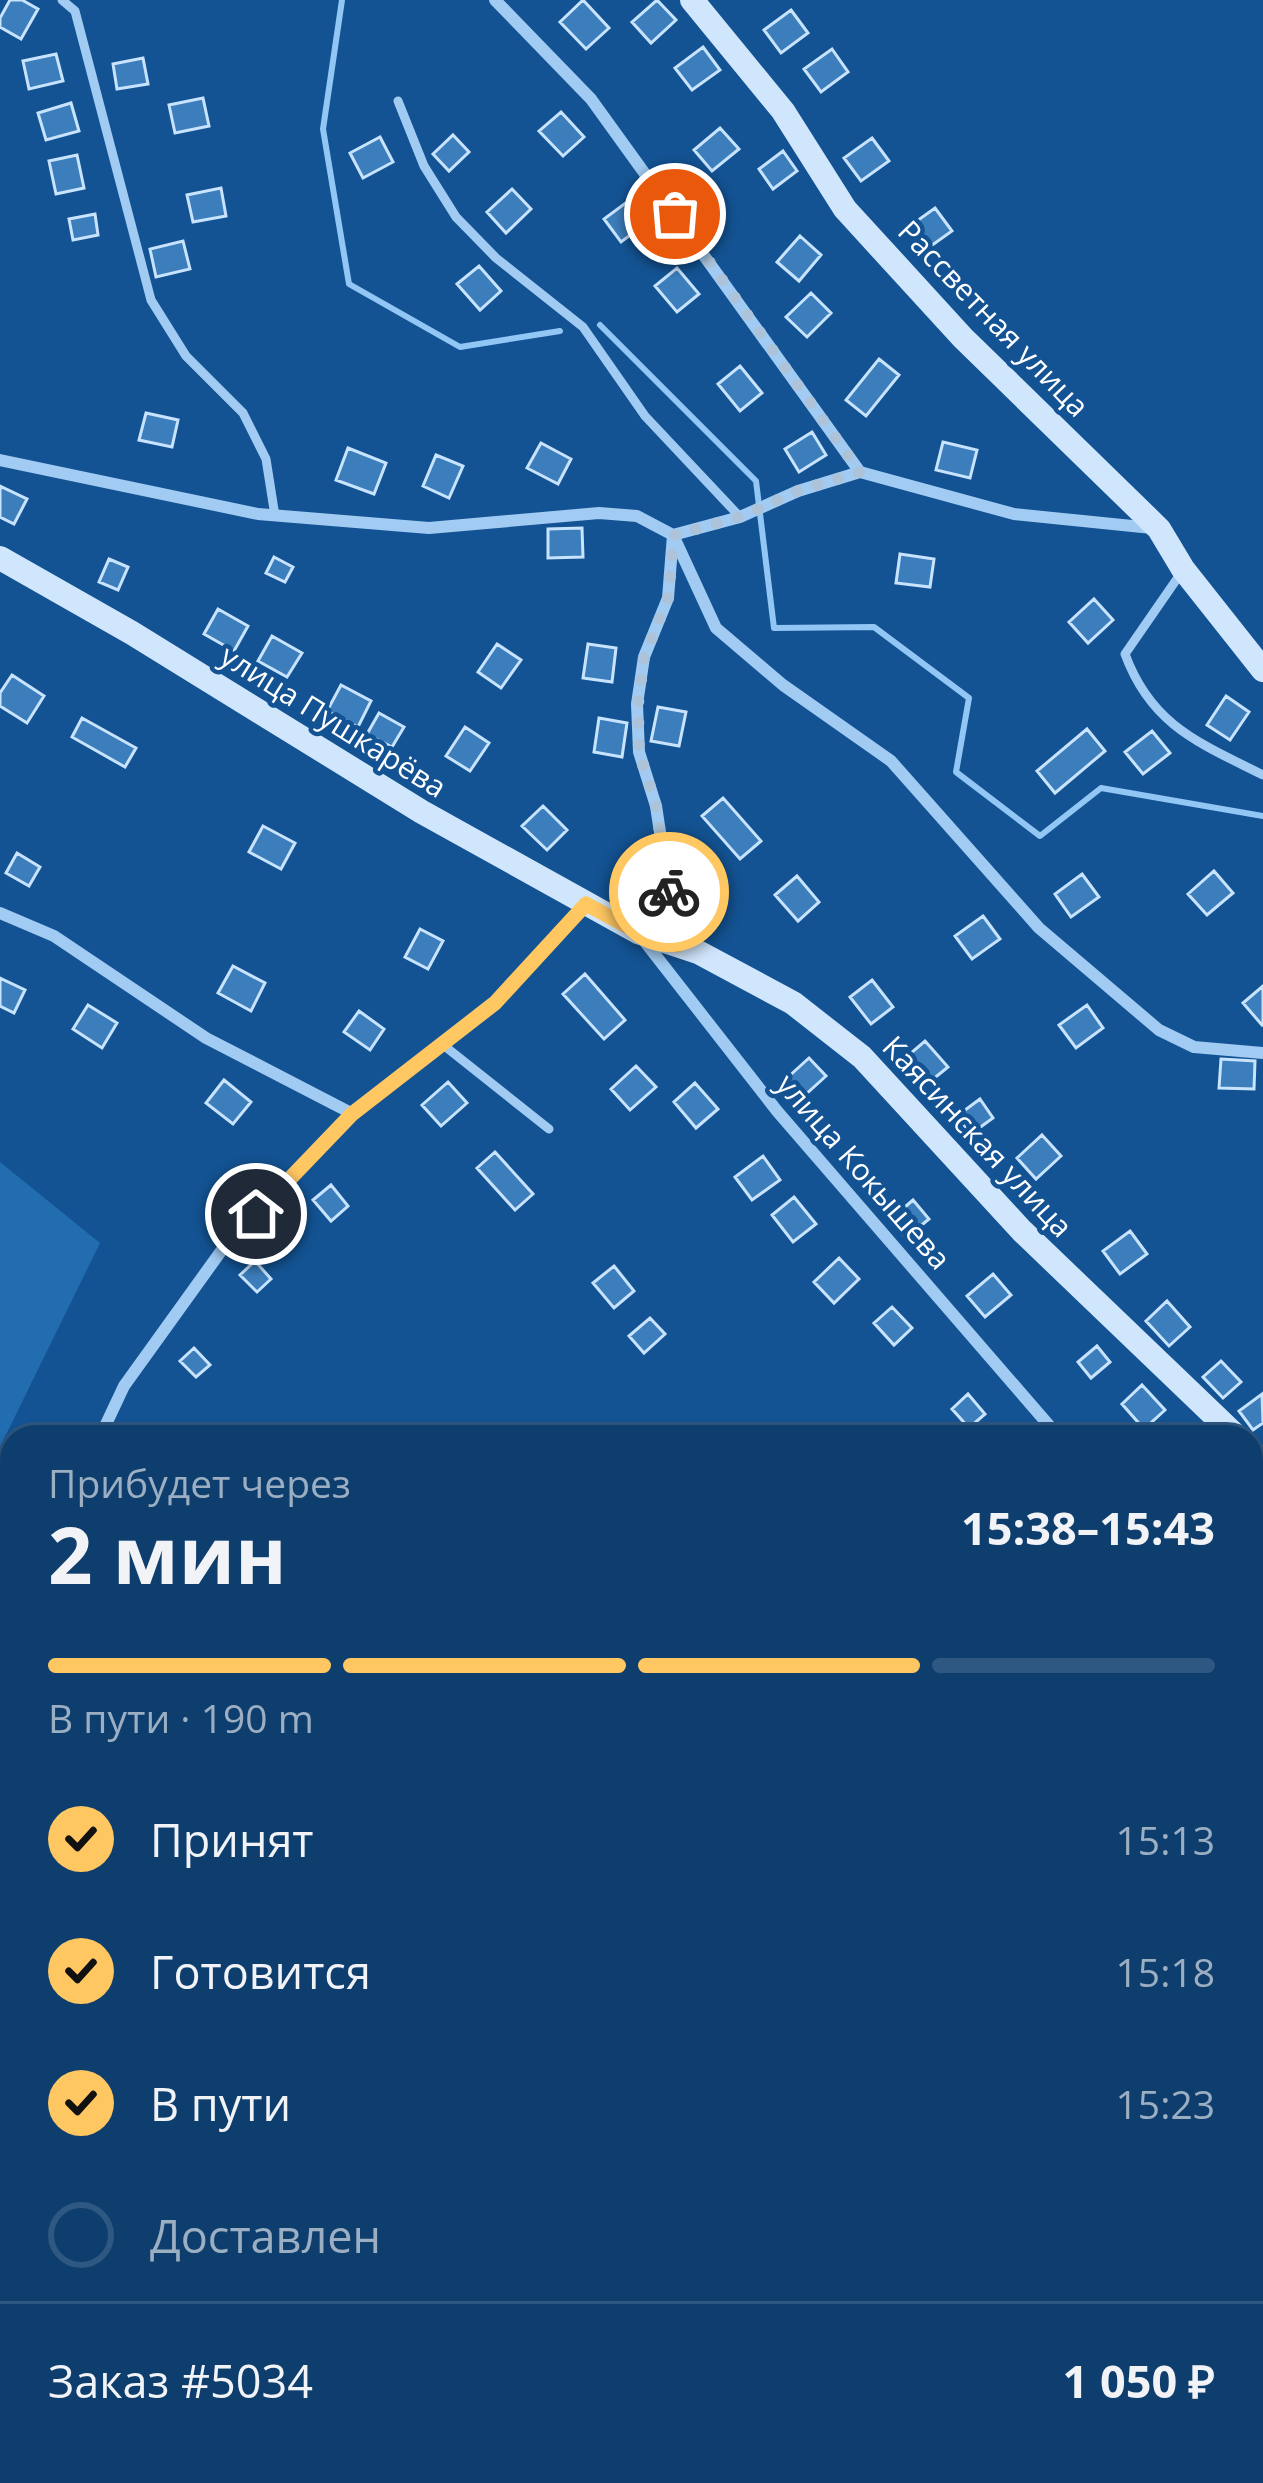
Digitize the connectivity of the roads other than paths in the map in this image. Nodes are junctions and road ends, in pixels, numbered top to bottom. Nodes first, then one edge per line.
1 (62, 0) edge
2 (495, 0) edge
3 (692, 0) edge
4 (398, 101) dead end
5 (0, 460) edge
6 (860, 472) junction
7 (275, 516) junction
8 (743, 516) junction
9 (1159, 529) junction
10 (674, 535) junction
11 (0, 558) edge
12 (1183, 569) junction
13 (1263, 670) edge
14 (1263, 775) edge
15 (586, 904) junction
16 (0, 913) edge
17 (638, 932) junction
18 (677, 945) junction
19 (442, 1044) junction
20 (1263, 1053) edge
21 (352, 1114) junction
22 (549, 1130) dead end
23 (106, 1425) edge
24 (1049, 1425) edge
25 (1224, 1425) edge

1 - 7 lane
2 - 6 street
3 - 9 street, Рассветная улица
4 - 8 lane
5 - 7 street
6 - 8 street
6 - 9 street
7 - 10 street
8 - 10 street
9 - 12 street, Рассветная улица
10 - 18 street
10 - 20 street
11 - 15 street, улица Пушкарёва
12 - 13 street, Рассветная улица
12 - 14 lane
15 - 17 street, улица Пушкарёва
15 - 19 street
16 - 21 street
17 - 18 street, Каясинская улица
17 - 24 street, улица Кокышева
18 - 25 street, Каясинская улица
19 - 21 street
19 - 22 lane
21 - 23 street

